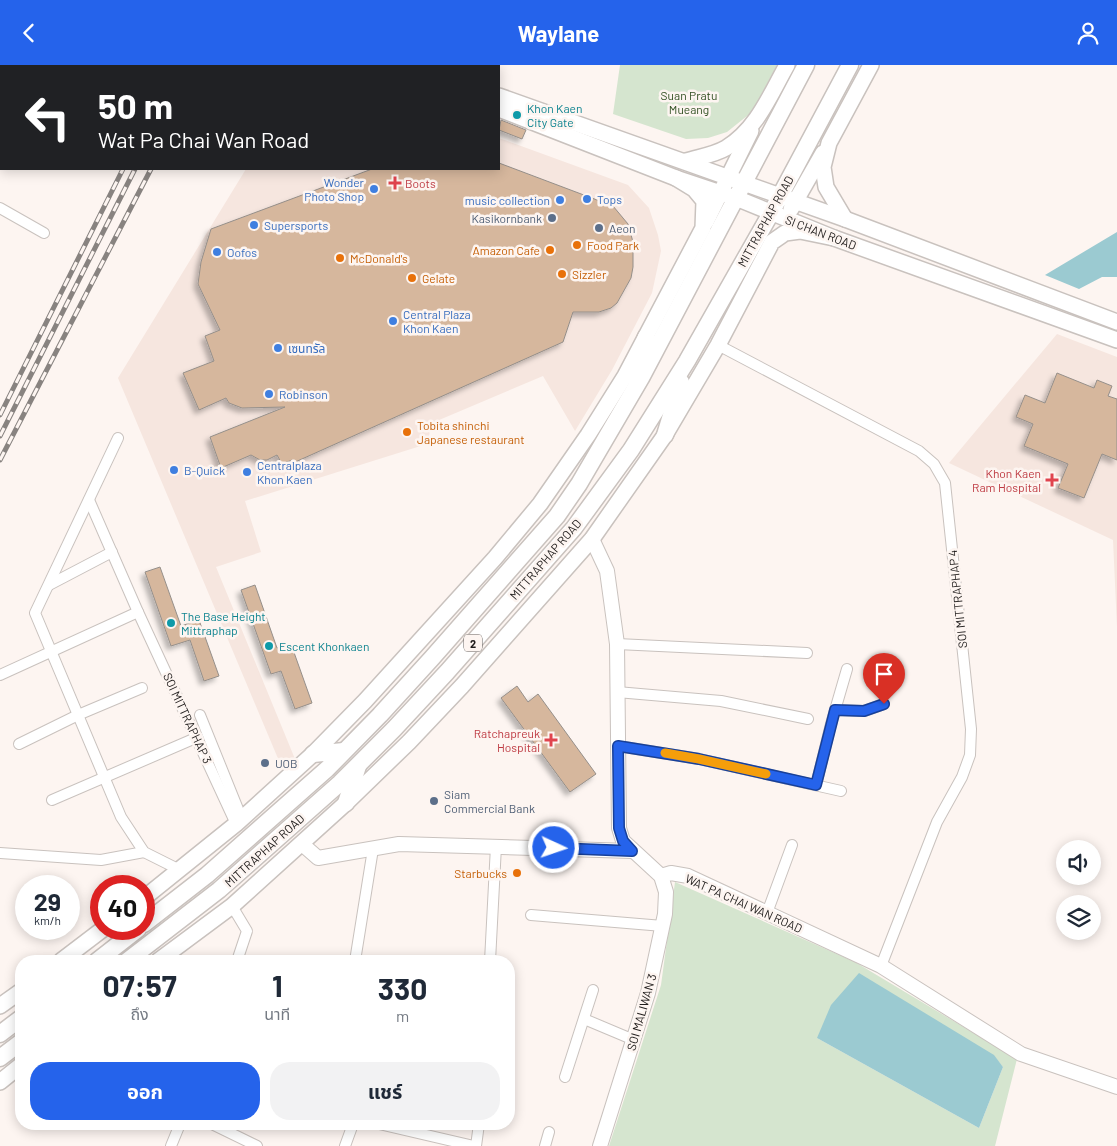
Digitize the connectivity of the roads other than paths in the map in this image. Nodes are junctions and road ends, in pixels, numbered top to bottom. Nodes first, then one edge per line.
1 (786, 65) edge
2 (806, 65) edge
3 (850, 65) edge
4 (871, 65) edge
5 (500, 96) edge
6 (500, 109) edge
7 (757, 120) junction
8 (829, 143) junction
9 (686, 161) junction
10 (729, 177) junction
11 (676, 178) junction
12 (745, 182) junction
13 (728, 196) junction
14 (779, 197) junction
15 (795, 202) junction
16 (0, 208) edge
17 (778, 216) junction
18 (846, 219) junction
19 (703, 228) junction
20 (44, 233) dead end
21 (834, 238) junction
22 (772, 242) junction
23 (1117, 322) edge
24 (646, 337) junction
25 (1117, 341) edge
26 (718, 345) junction
27 (688, 361) junction
28 (624, 408) junction
29 (665, 435) junction
30 (118, 438) dead end
31 (89, 500) junction
32 (592, 539) junction
33 (112, 552) junction
34 (49, 585) junction
35 (138, 612) junction
36 (617, 644) junction
37 (52, 653) junction
38 (807, 653) dead end
39 (847, 669) dead end
40 (0, 675) edge
41 (142, 688) dead end
42 (617, 692) junction
43 (884, 704) dead end
44 (835, 710) junction
45 (78, 715) junction
46 (200, 715) dead end
47 (808, 719) dead end
48 (198, 737) junction
49 (19, 744) dead end
50 (618, 746) junction
51 (344, 751) junction
52 (313, 754) junction
53 (359, 764) junction
54 (105, 779) junction
55 (816, 785) junction
56 (840, 791) dead end
57 (52, 801) dead end
58 (346, 803) junction
59 (239, 821) junction
60 (302, 843) junction
61 (792, 845) dead end
62 (496, 846) junction
63 (373, 849) junction
64 (632, 851) junction
65 (144, 852) junction
66 (0, 853) edge
67 (180, 870) junction
68 (661, 876) junction
69 (155, 889) edge
70 (232, 906) junction
71 (767, 913) junction
72 (155, 915) edge
73 (532, 915) dead end
74 (662, 926) junction
75 (90, 939) edge
76 (124, 940) edge
77 (69, 955) edge
78 (105, 955) edge
79 (135, 955) edge
80 (166, 955) edge
81 (239, 955) edge
82 (356, 955) edge
83 (490, 955) edge
84 (881, 966) junction
85 (593, 990) dead end
86 (15, 996) edge
87 (0, 1007) edge
88 (584, 1019) junction
89 (15, 1023) edge
90 (0, 1034) edge
91 (634, 1040) junction
92 (15, 1047) edge
93 (0, 1058) edge
94 (15, 1070) edge
95 (565, 1077) dead end
96 (0, 1082) edge
97 (1117, 1087) edge
98 (178, 1130) edge
99 (224, 1130) edge
100 (351, 1130) edge
101 (405, 1130) edge
102 (478, 1130) edge
103 (549, 1132) dead end
104 (171, 1146) edge
105 (257, 1146) edge
106 (345, 1146) edge
107 (475, 1146) edge
108 (545, 1146) edge
109 (600, 1146) edge

1 - 7 main road
2 - 12 main road, MITTRAPHAP ROAD
3 - 14 main road, MITTRAPHAP ROAD
4 - 8 main road
5 - 9 main road, SI CHAN ROAD
6 - 11 main road, SI CHAN ROAD
7 - 9 main road
7 - 10 main road
8 - 15 main road, MITTRAPHAP ROAD
8 - 18 main road
9 - 10 main road, SI CHAN ROAD
10 - 12 main road, SI CHAN ROAD
10 - 13 main road
11 - 13 main road, SI CHAN ROAD
11 - 19 main road
12 - 13 main road, MITTRAPHAP ROAD
12 - 14 main road, SI CHAN ROAD
13 - 17 main road, SI CHAN ROAD
13 - 19 main road
13 - 28 main road, MITTRAPHAP ROAD
14 - 15 main road, SI CHAN ROAD
14 - 17 main road, MITTRAPHAP ROAD
15 - 17 main road, MITTRAPHAP ROAD
15 - 18 main road, SI CHAN ROAD
16 - 20 street
17 - 21 main road, SI CHAN ROAD
17 - 22 main road, MITTRAPHAP ROAD
17 - 27 main road, MITTRAPHAP ROAD
18 - 23 main road, SI CHAN ROAD
19 - 24 main road
21 - 22 main road
21 - 25 main road, SI CHAN ROAD
22 - 26 main road, MITTRAPHAP ROAD
24 - 28 main road
24 - 52 main road
26 - 29 main road, MITTRAPHAP ROAD
26 - 84 street, SOI MITTRAPHAP 4
27 - 29 main road
27 - 53 main road, MITTRAPHAP ROAD / 2
28 - 51 main road, MITTRAPHAP ROAD / 2
29 - 32 main road, MITTRAPHAP ROAD
30 - 31 street
31 - 33 street, SOI MITTRAPHAP 3
31 - 34 street
32 - 36 street
32 - 58 main road, MITTRAPHAP ROAD / 2
33 - 34 street
33 - 35 street, SOI MITTRAPHAP 3
34 - 37 street
35 - 37 street
35 - 48 street, SOI MITTRAPHAP 3
36 - 38 street
36 - 42 street
37 - 40 street
37 - 45 street
39 - 44 street
41 - 45 street
42 - 47 street
42 - 50 street
43 - 44 street
44 - 55 street
45 - 49 street
45 - 54 street
46 - 59 street
48 - 54 street
48 - 59 street, SOI MITTRAPHAP 3
50 - 55 street
50 - 64 street
51 - 52 main road
51 - 72 main road, MITTRAPHAP ROAD / 2
52 - 59 main road
53 - 58 main road
53 - 79 main road, MITTRAPHAP ROAD / 2
54 - 57 street
54 - 65 street
55 - 56 street
58 - 60 main road, MITTRAPHAP ROAD / 2
59 - 67 main road
60 - 63 street
60 - 70 main road, MITTRAPHAP ROAD / 2
61 - 71 street
62 - 63 street
62 - 64 street
62 - 83 street
63 - 82 street
64 - 68 street
65 - 66 street
65 - 67 street
67 - 69 main road
68 - 71 street, WAT PA CHAI WAN ROAD
68 - 74 street, SOI MALIWAN 3
70 - 80 main road, MITTRAPHAP ROAD / 2
70 - 81 street
71 - 84 street, WAT PA CHAI WAN ROAD
73 - 74 street
74 - 91 street, SOI MALIWAN 3
75 - 77 main road
76 - 78 main road
84 - 97 street, WAT PA CHAI WAN ROAD
85 - 88 street
86 - 87 main road
88 - 91 street
88 - 95 street
89 - 90 main road
91 - 109 street, SOI MALIWAN 3
92 - 93 main road
94 - 96 main road
98 - 104 street
99 - 105 street
100 - 106 street
101 - 107 street
102 - 107 street
103 - 108 street

